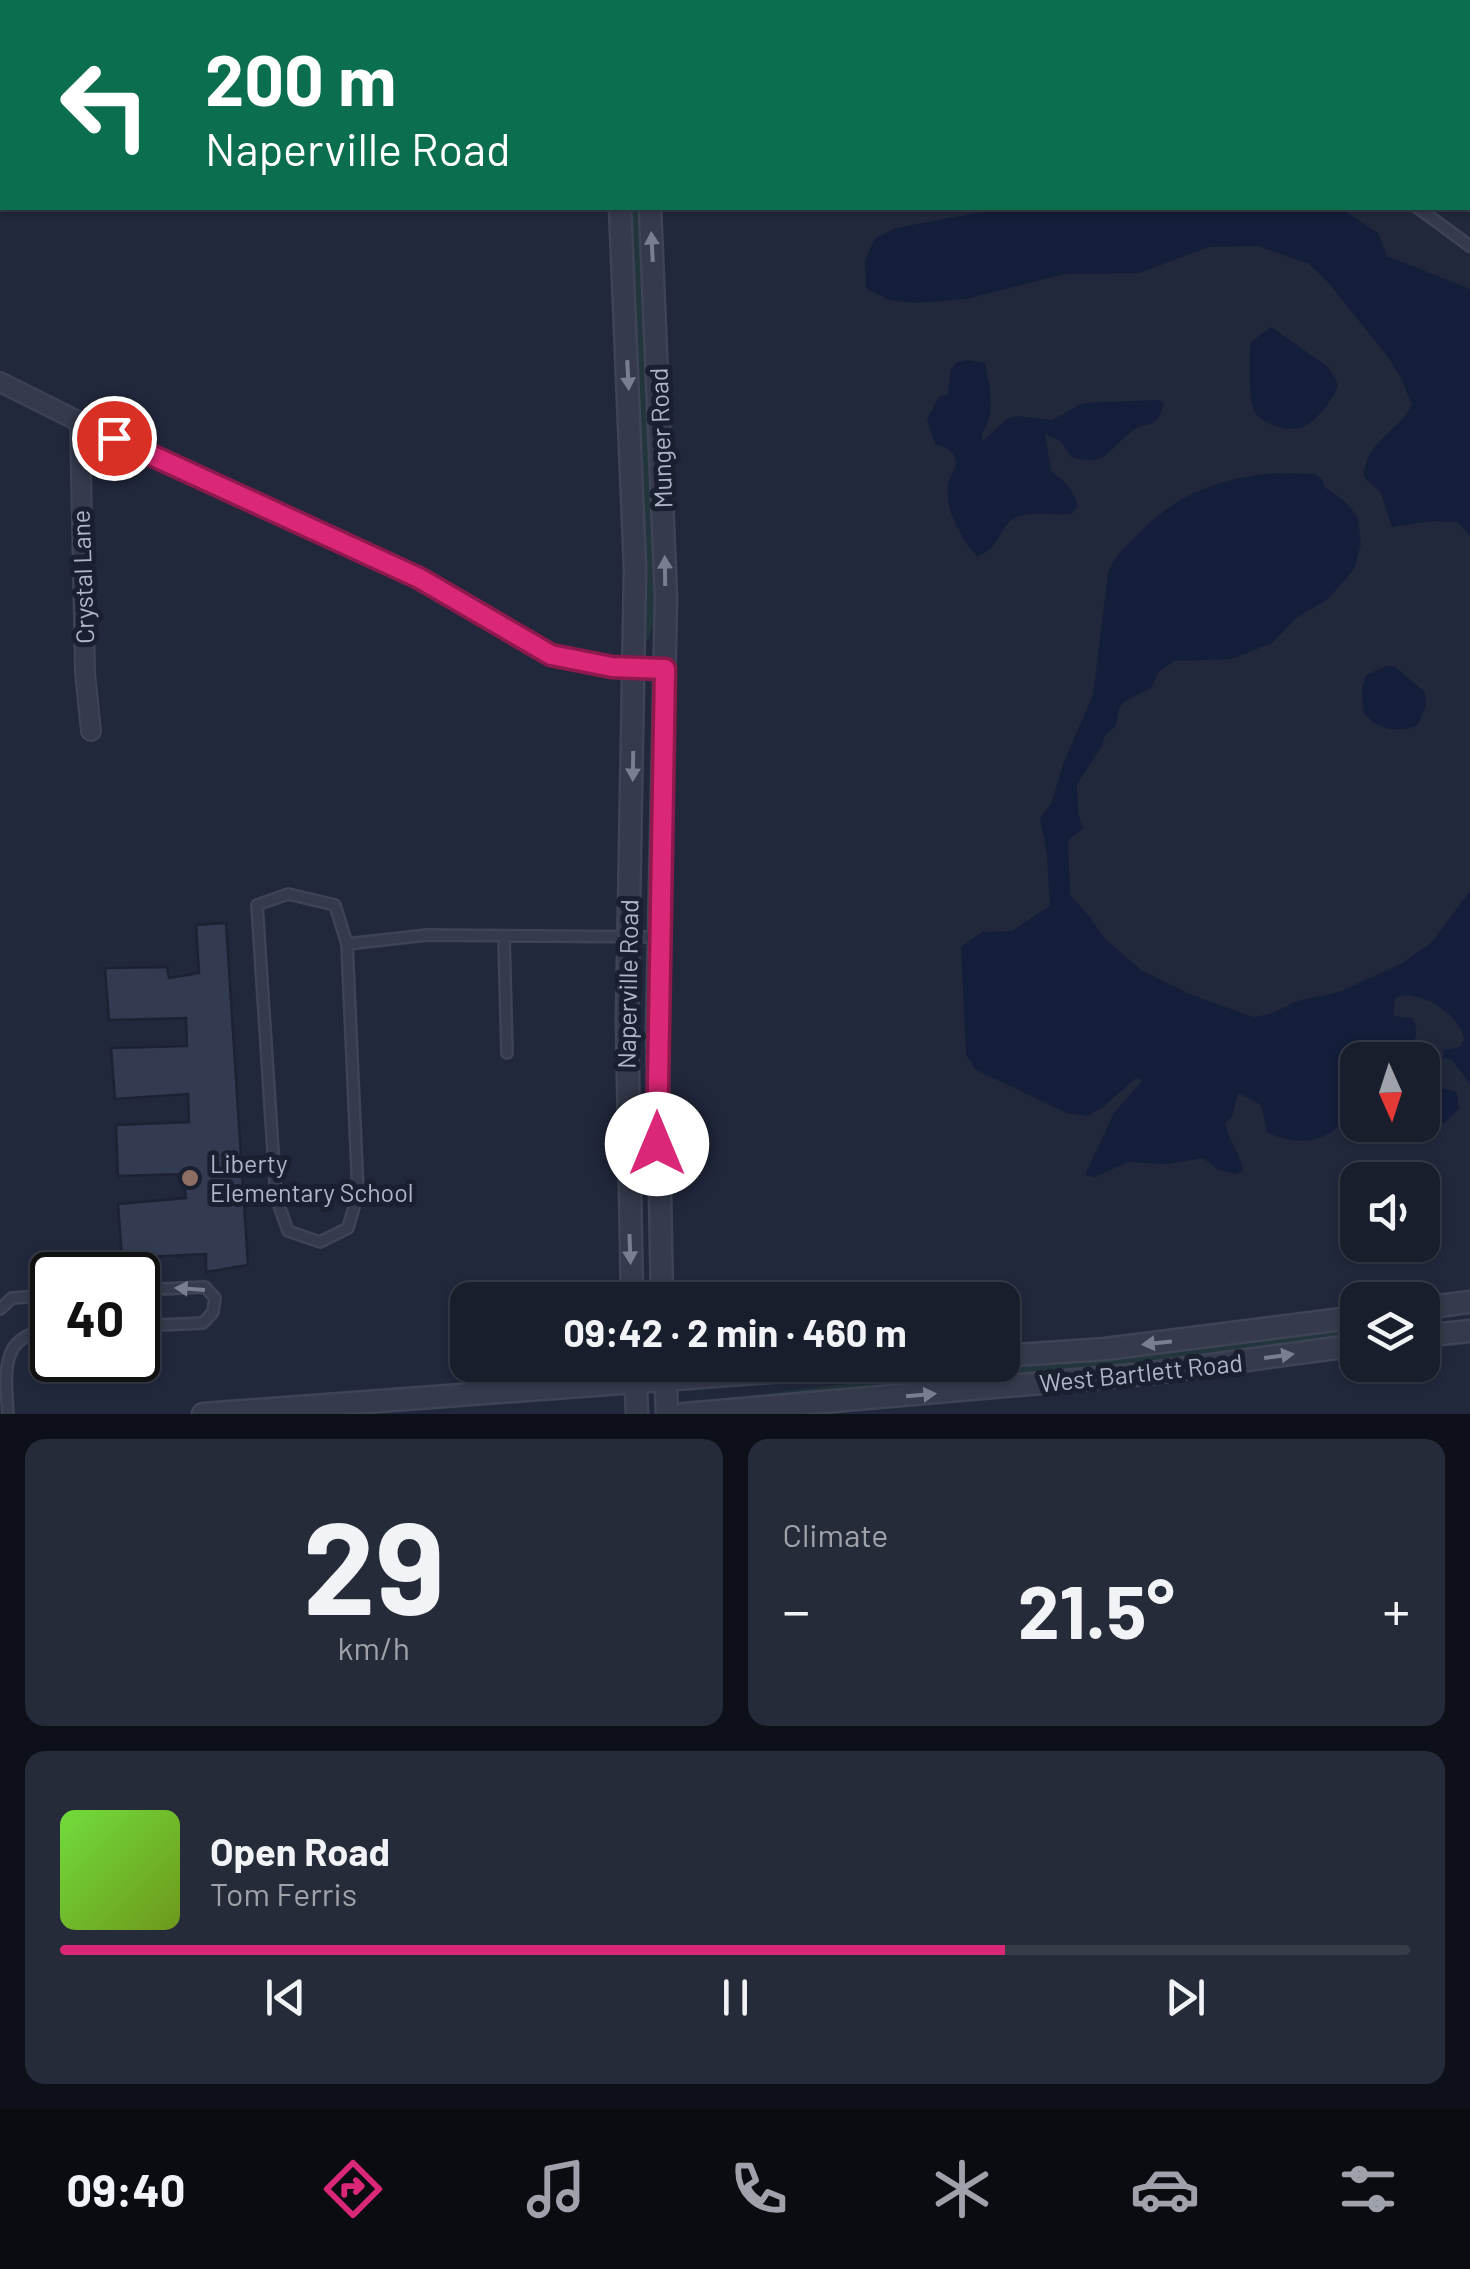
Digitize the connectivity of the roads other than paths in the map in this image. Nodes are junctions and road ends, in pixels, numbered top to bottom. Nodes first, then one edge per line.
1 (620, 210) edge
2 (650, 210) edge
3 (1421, 210) edge
4 (1470, 246) edge
5 (0, 382) edge
6 (80, 422) junction
7 (635, 668) junction
8 (665, 669) junction
9 (91, 731) dead end
10 (628, 936) junction
11 (659, 937) junction
12 (504, 938) junction
13 (347, 944) junction
14 (506, 1053) dead end
15 (632, 1282) edge
16 (661, 1282) edge
17 (160, 1289) edge
18 (30, 1297) edge
19 (1470, 1302) edge
20 (1440, 1306) edge
21 (0, 1309) edge
22 (1340, 1318) edge
23 (160, 1325) edge
24 (1470, 1331) edge
25 (1440, 1334) edge
26 (30, 1337) edge
27 (1340, 1347) edge
28 (2, 1354) edge
29 (1020, 1355) edge
30 (532, 1382) edge
31 (635, 1382) edge
32 (666, 1382) edge
33 (8, 1414) edge
34 (203, 1414) edge
35 (637, 1414) edge
36 (667, 1414) edge
37 (684, 1414) edge

1 -> 7 street, Munger Road
8 -> 2 street, Munger Road
3 - 4 lane
5 - 6 street
6 - 7 street
6 - 9 street, Crystal Lane
7 - 8 street
7 -> 10 street, Naperville Road
8 - 11 street, Naperville Road
10 - 11 lane
10 - 12 lane
10 -> 15 street, Naperville Road
11 - 16 street, Naperville Road
12 - 13 lane
12 - 14 lane
13 - 13 lane
23 -> 17 lane
18 - 21 lane
19 - 20 street
22 -> 29 street, West Bartlett Road
24 - 25 street
26 - 28 lane
37 -> 27 street, West Bartlett Road
28 - 33 lane
30 - 34 street
31 - 35 street
32 - 36 street

